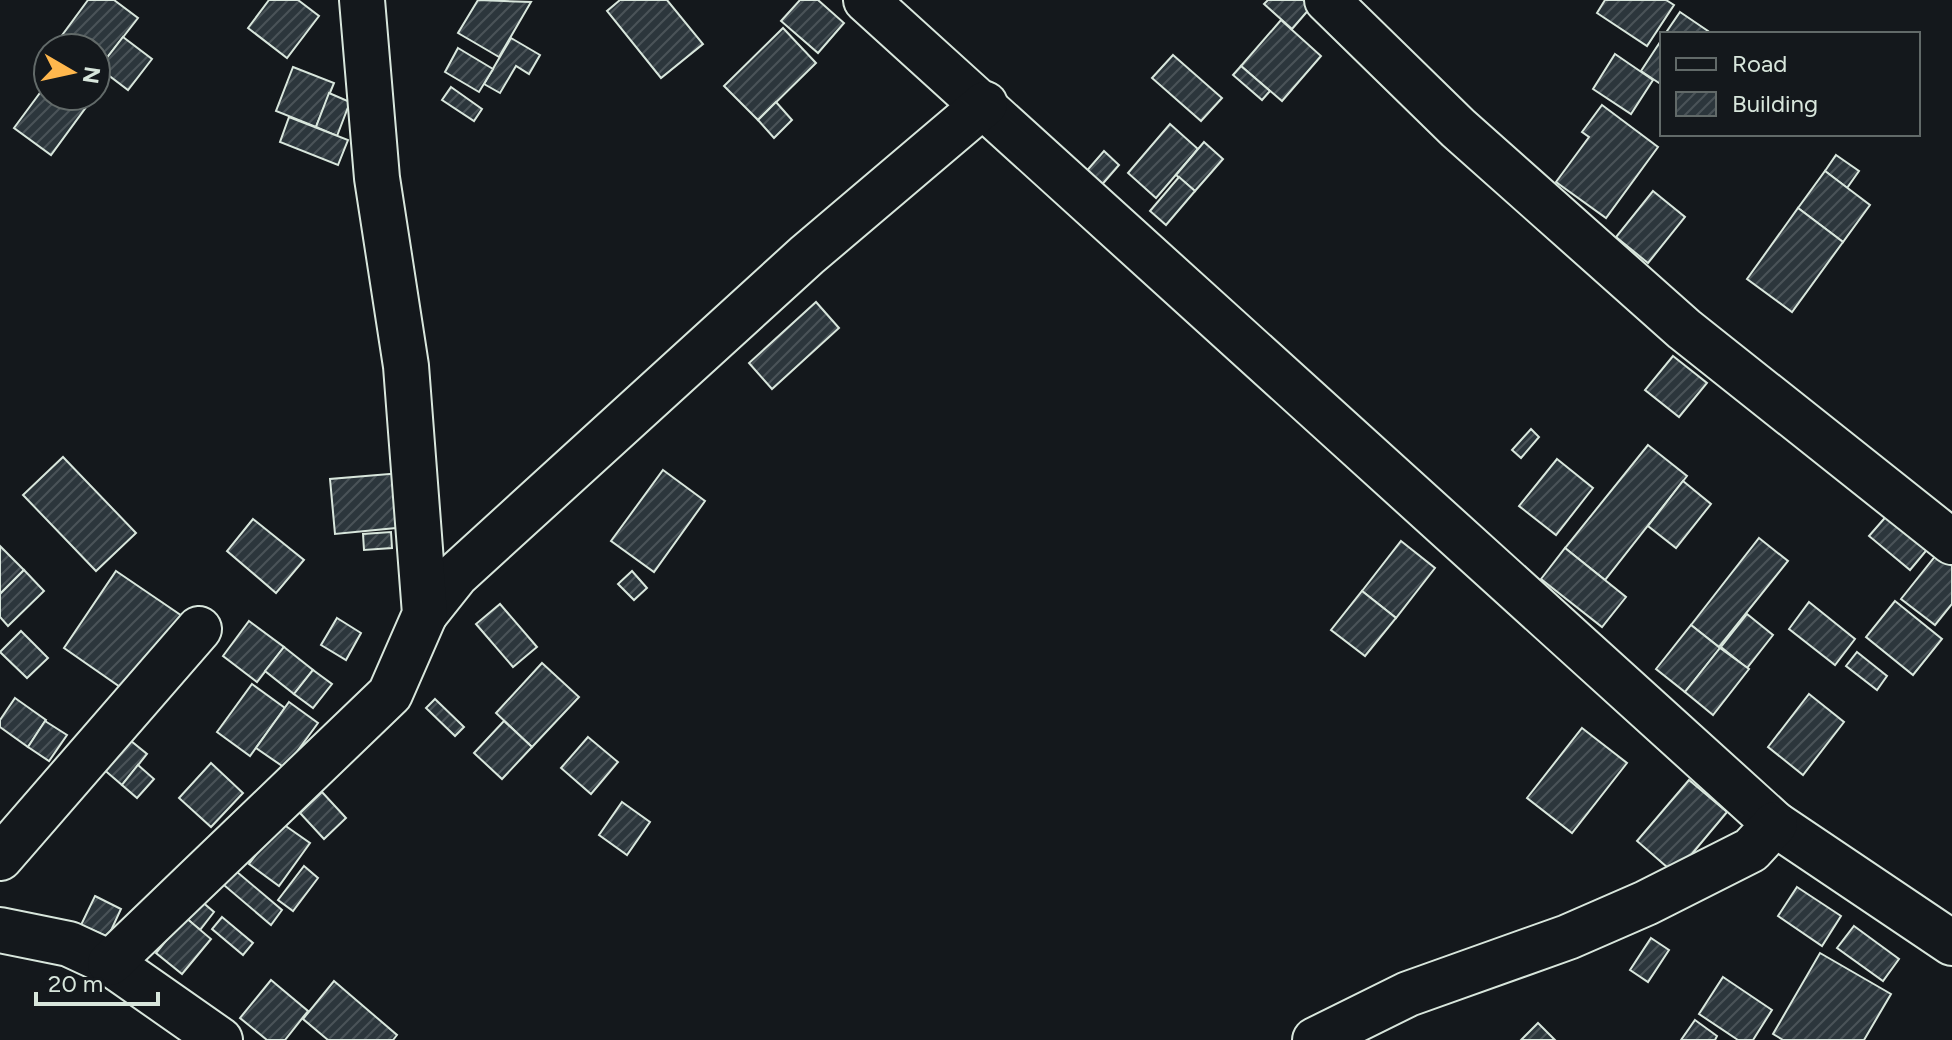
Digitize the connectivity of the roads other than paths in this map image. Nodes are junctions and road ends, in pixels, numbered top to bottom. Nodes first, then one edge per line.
1 (362, 0) edge
2 (866, 0) edge
3 (1327, 0) edge
4 (985, 104) junction
5 (1952, 542) edge
6 (425, 614) junction
7 (199, 629) dead end
8 (1775, 824) junction
9 (0, 858) edge
10 (0, 930) edge
11 (1952, 943) edge
12 (110, 963) junction
13 (220, 1040) edge
14 (1315, 1040) edge

1 - 6 street
2 - 4 street
3 - 5 street
4 - 6 street
4 - 8 street
6 - 12 street
7 - 9 street
8 - 11 street
8 - 14 street
10 - 12 street
12 - 13 street

